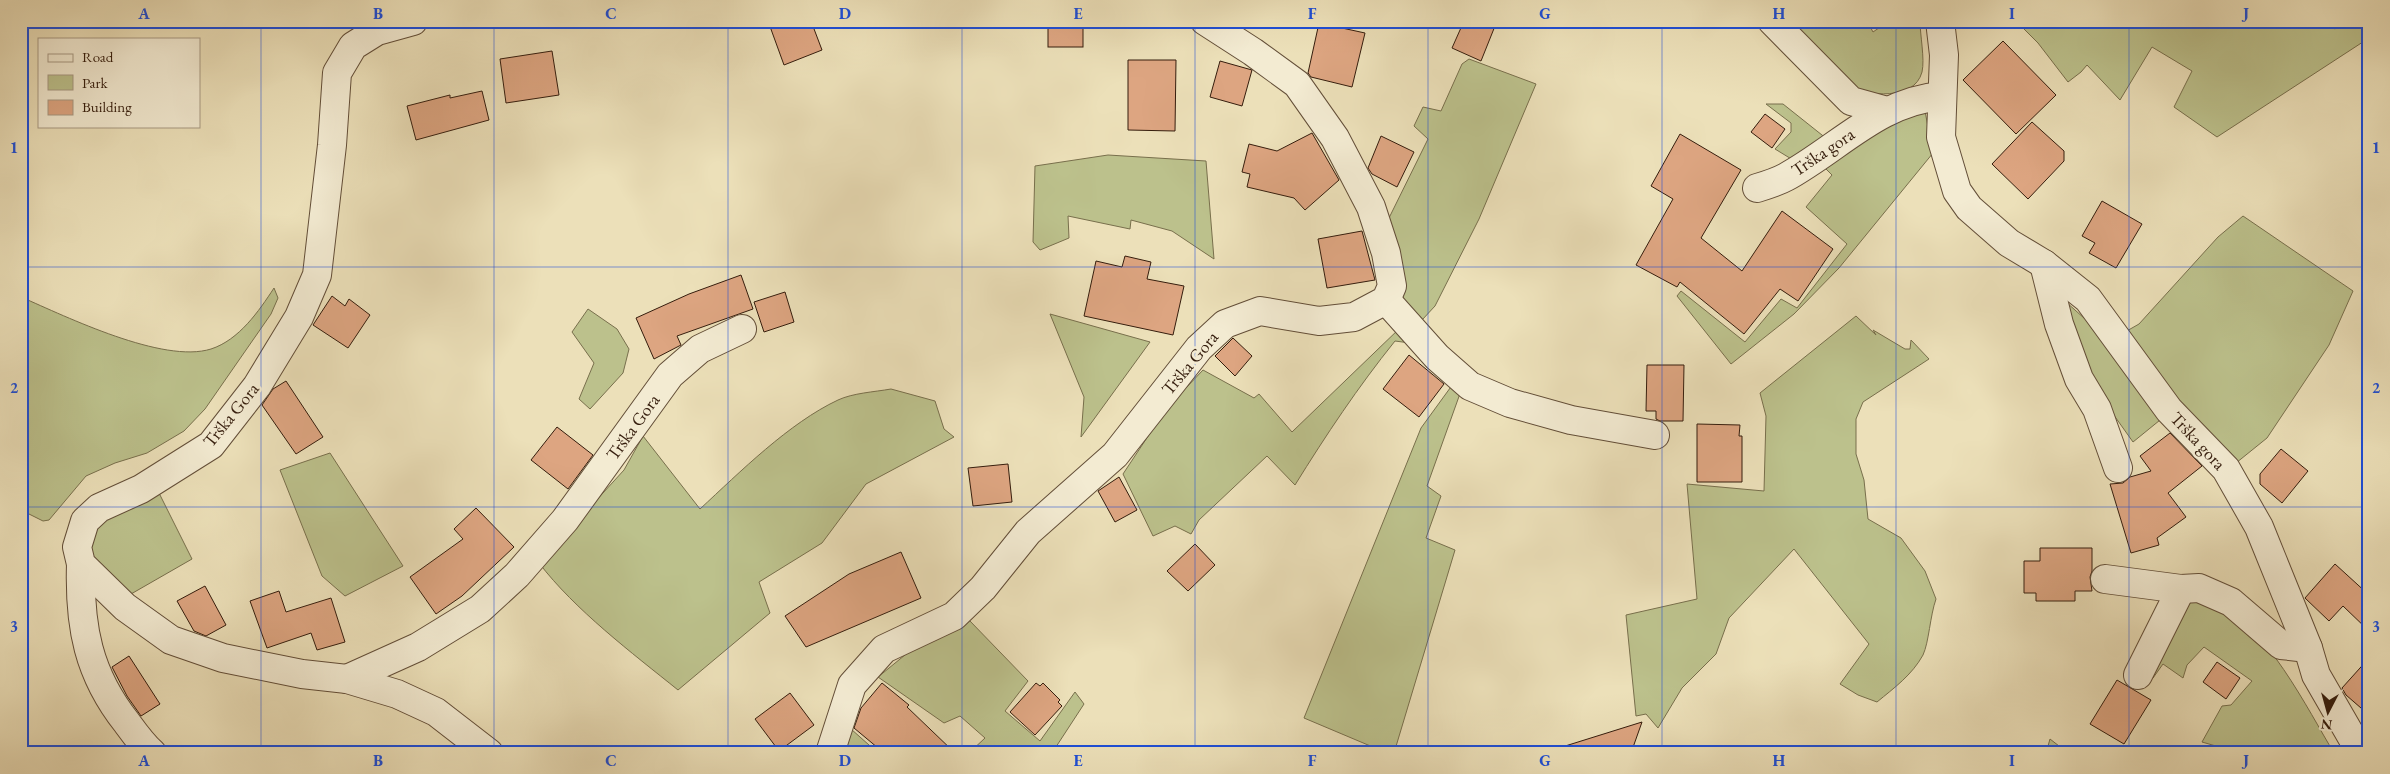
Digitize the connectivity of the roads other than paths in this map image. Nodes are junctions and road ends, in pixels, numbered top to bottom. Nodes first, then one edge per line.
1 (413, 21) edge
2 (1205, 21) edge
3 (1772, 21) edge
4 (1940, 21) edge
5 (1942, 96) junction
6 (1887, 110) junction
7 (1757, 188) dead end
8 (2044, 264) junction
9 (1386, 300) junction
10 (742, 329) dead end
11 (1655, 435) dead end
12 (2118, 468) dead end
13 (81, 564) junction
14 (2105, 579) dead end
15 (2181, 589) junction
16 (2308, 648) junction
17 (2138, 675) dead end
18 (346, 679) junction
19 (152, 753) edge
20 (489, 753) edge
21 (830, 753) edge
22 (2361, 753) edge

1 - 13 street, Trška Gora
2 - 9 street
3 - 6 street, Trška gora
4 - 5 street, Trška gora
5 - 6 street, Trška gora
5 - 8 street, Trška gora
6 - 7 street, Trška gora
8 - 12 street
8 - 16 street, Trška gora
9 - 11 street
9 - 21 street, Trška Gora
10 - 18 street, Trška Gora
13 - 18 street
13 - 19 street, Trška Gora
14 - 15 street
15 - 16 street
15 - 17 street
16 - 22 street, Trška gora
18 - 20 street

